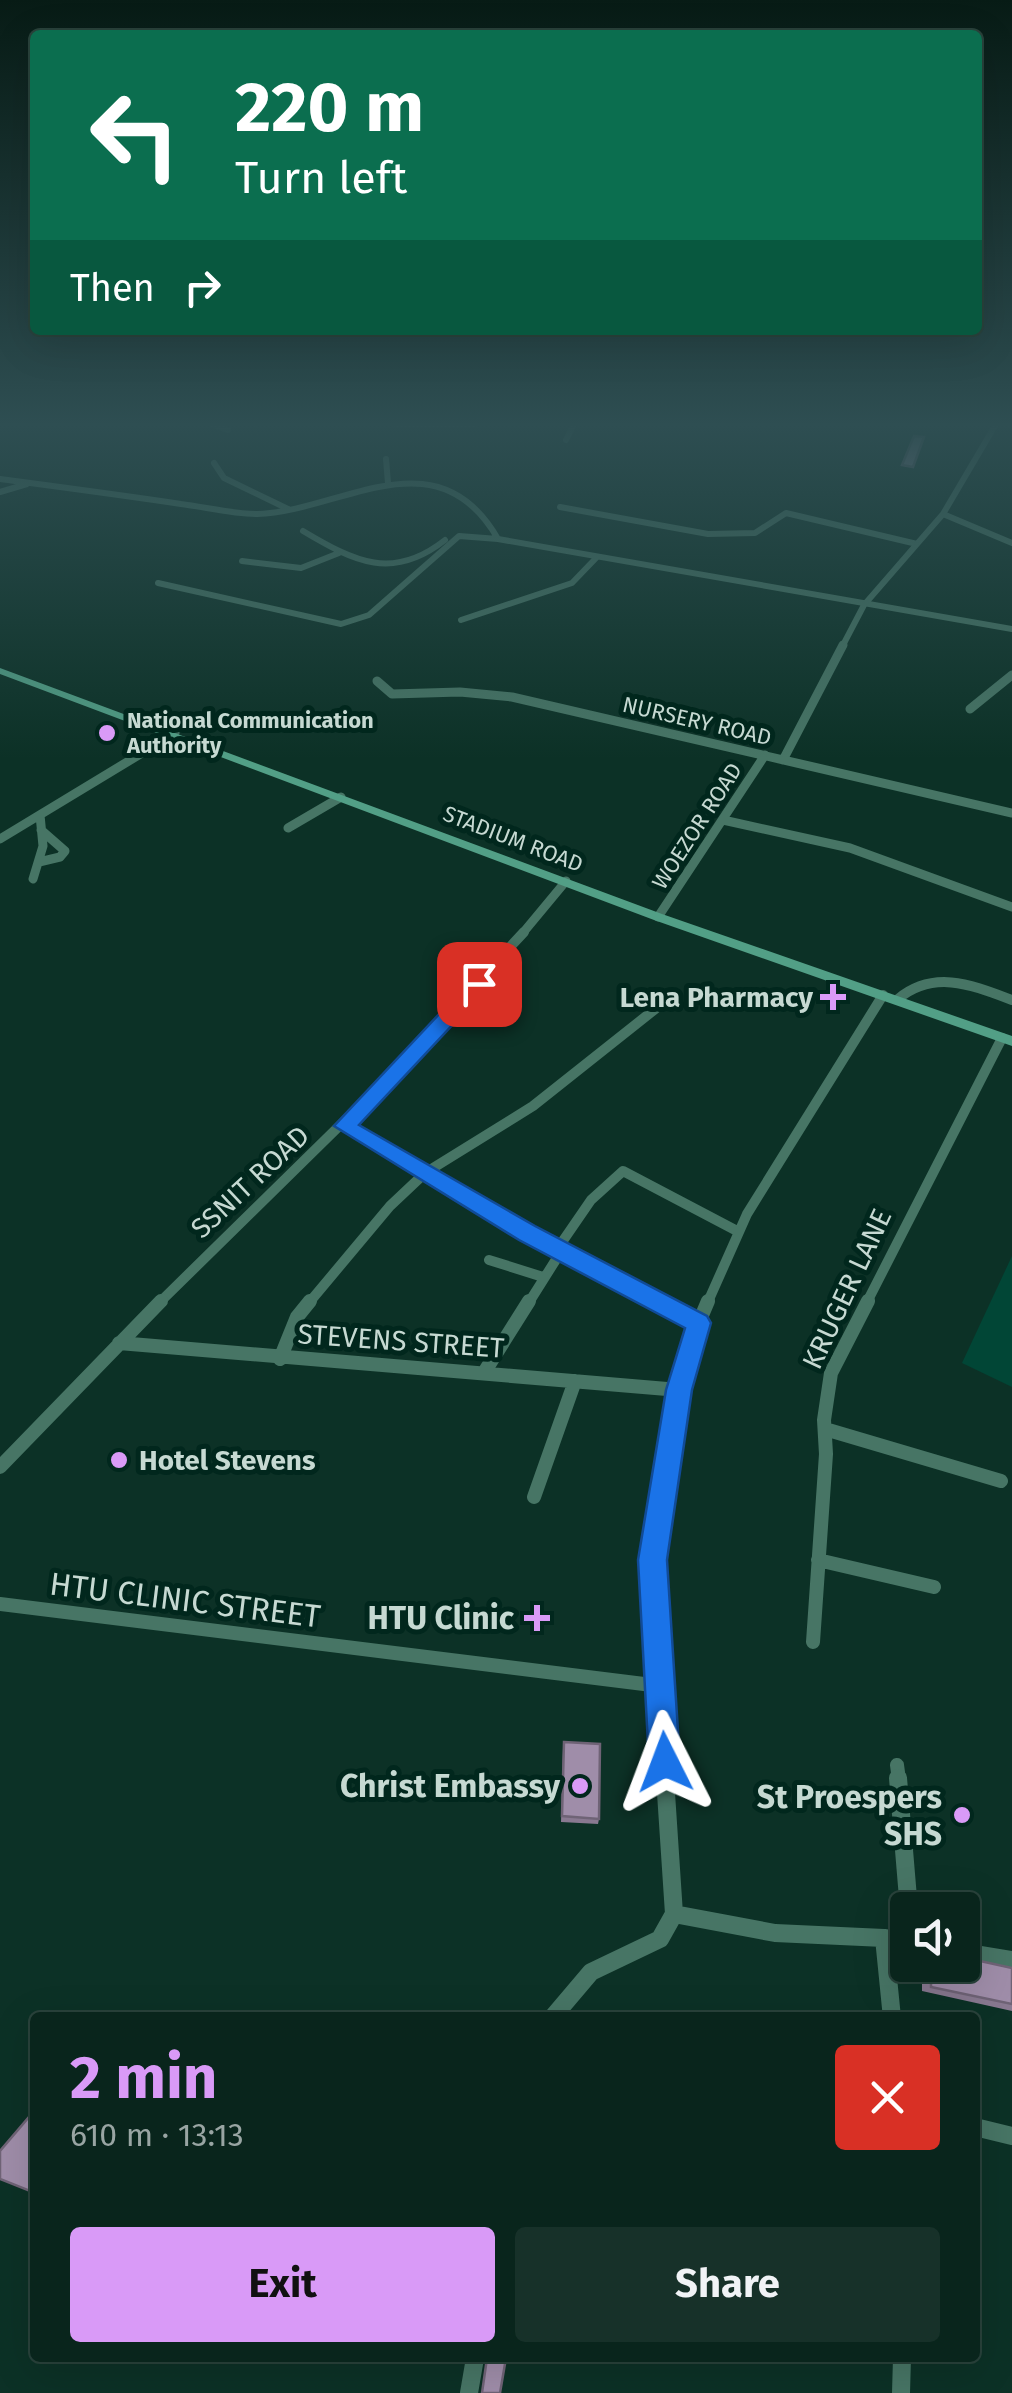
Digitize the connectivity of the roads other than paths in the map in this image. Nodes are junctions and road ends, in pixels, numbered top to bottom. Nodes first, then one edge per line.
1 (312, 536) edge
2 (459, 536) junction
3 (496, 536) edge
4 (882, 536) edge
5 (924, 536) edge
6 (498, 539) junction
7 (917, 544) junction
8 (339, 552) junction
9 (597, 557) junction
10 (242, 561) dead end
11 (158, 583) dead end
12 (864, 605) junction
13 (461, 620) dead end
14 (1012, 629) edge
15 (0, 671) edge
16 (1012, 675) edge
17 (376, 681) dead end
18 (970, 709) dead end
19 (175, 733) junction
20 (764, 755) junction
21 (783, 760) junction
22 (341, 797) junction
23 (1012, 813) edge
24 (40, 815) junction
25 (723, 820) junction
26 (288, 828) dead end
27 (41, 830) junction
28 (0, 840) edge
29 (39, 862) junction
30 (33, 879) dead end
31 (566, 881) junction
32 (1012, 907) edge
33 (658, 917) junction
34 (883, 994) junction
35 (898, 999) junction
36 (1012, 1000) edge
37 (664, 1002) dead end
38 (1007, 1040) edge
39 (345, 1126) junction
40 (426, 1173) junction
41 (739, 1232) junction
42 (560, 1249) junction
43 (489, 1260) dead end
44 (543, 1277) junction
45 (698, 1323) junction
46 (119, 1343) junction
47 (280, 1359) junction
48 (485, 1371) junction
49 (575, 1380) junction
50 (679, 1390) junction
51 (825, 1429) junction
52 (0, 1467) edge
53 (1001, 1481) dead end
54 (534, 1497) dead end
55 (818, 1560) junction
56 (934, 1587) dead end
57 (0, 1604) edge
58 (813, 1642) dead end
59 (660, 1686) junction
60 (897, 1764) dead end
61 (908, 1892) edge
62 (674, 1914) junction
63 (890, 1940) edge
64 (980, 1955) edge
65 (1012, 1960) edge
66 (894, 1982) edge
67 (557, 2012) edge
68 (892, 2012) edge
69 (980, 2129) edge
70 (1012, 2136) edge
71 (474, 2362) edge
72 (902, 2362) edge
73 (469, 2393) edge
74 (901, 2393) edge

1 - 8 street
2 - 6 street
2 - 8 street
2 - 11 street
3 - 6 street
4 - 7 street
5 - 7 street, WOEZOR ROAD
6 - 9 street
7 - 12 street, WOEZOR ROAD
8 - 10 street
9 - 12 street
9 - 13 street
12 - 14 street
12 - 21 street, WOEZOR ROAD
15 - 19 main road, STADIUM ROAD
16 - 18 street
17 - 20 street, NURSERY ROAD
19 - 22 main road, STADIUM ROAD
19 - 24 street
20 - 21 street, NURSERY ROAD
20 - 25 street, WOEZOR ROAD
21 - 23 street, NURSERY ROAD
22 - 26 street
22 - 31 main road, STADIUM ROAD
24 - 27 street
24 - 28 street
25 - 32 street
25 - 33 street, WOEZOR ROAD
27 - 29 street
27 - 29 street
29 - 30 street
31 - 33 main road, STADIUM ROAD
31 - 39 street, SSNIT ROAD
33 - 34 main road, STADIUM ROAD
34 - 35 main road, STADIUM ROAD
34 - 41 street
35 - 36 street
35 - 38 main road, STADIUM ROAD
37 - 40 street
38 - 51 street, KRUGER LANE
39 - 40 street
39 - 46 street, SSNIT ROAD
40 - 42 street
40 - 47 street
41 - 42 street
41 - 45 street
42 - 44 street
42 - 45 street
43 - 44 street
44 - 48 street
45 - 50 street
46 - 47 street, STEVENS STREET
46 - 52 street, SSNIT ROAD
47 - 48 street, STEVENS STREET
48 - 49 street, STEVENS STREET
49 - 50 street, STEVENS STREET
49 - 54 street
50 - 59 street
51 - 53 street
51 - 55 street, KRUGER LANE
55 - 56 street
55 - 58 street, KRUGER LANE
57 - 59 street, HTU CLINIC STREET
59 - 62 street
60 - 61 street
62 - 63 street
62 - 67 street
64 - 65 street
66 - 68 street
69 - 70 street
71 - 73 street
72 - 74 street

